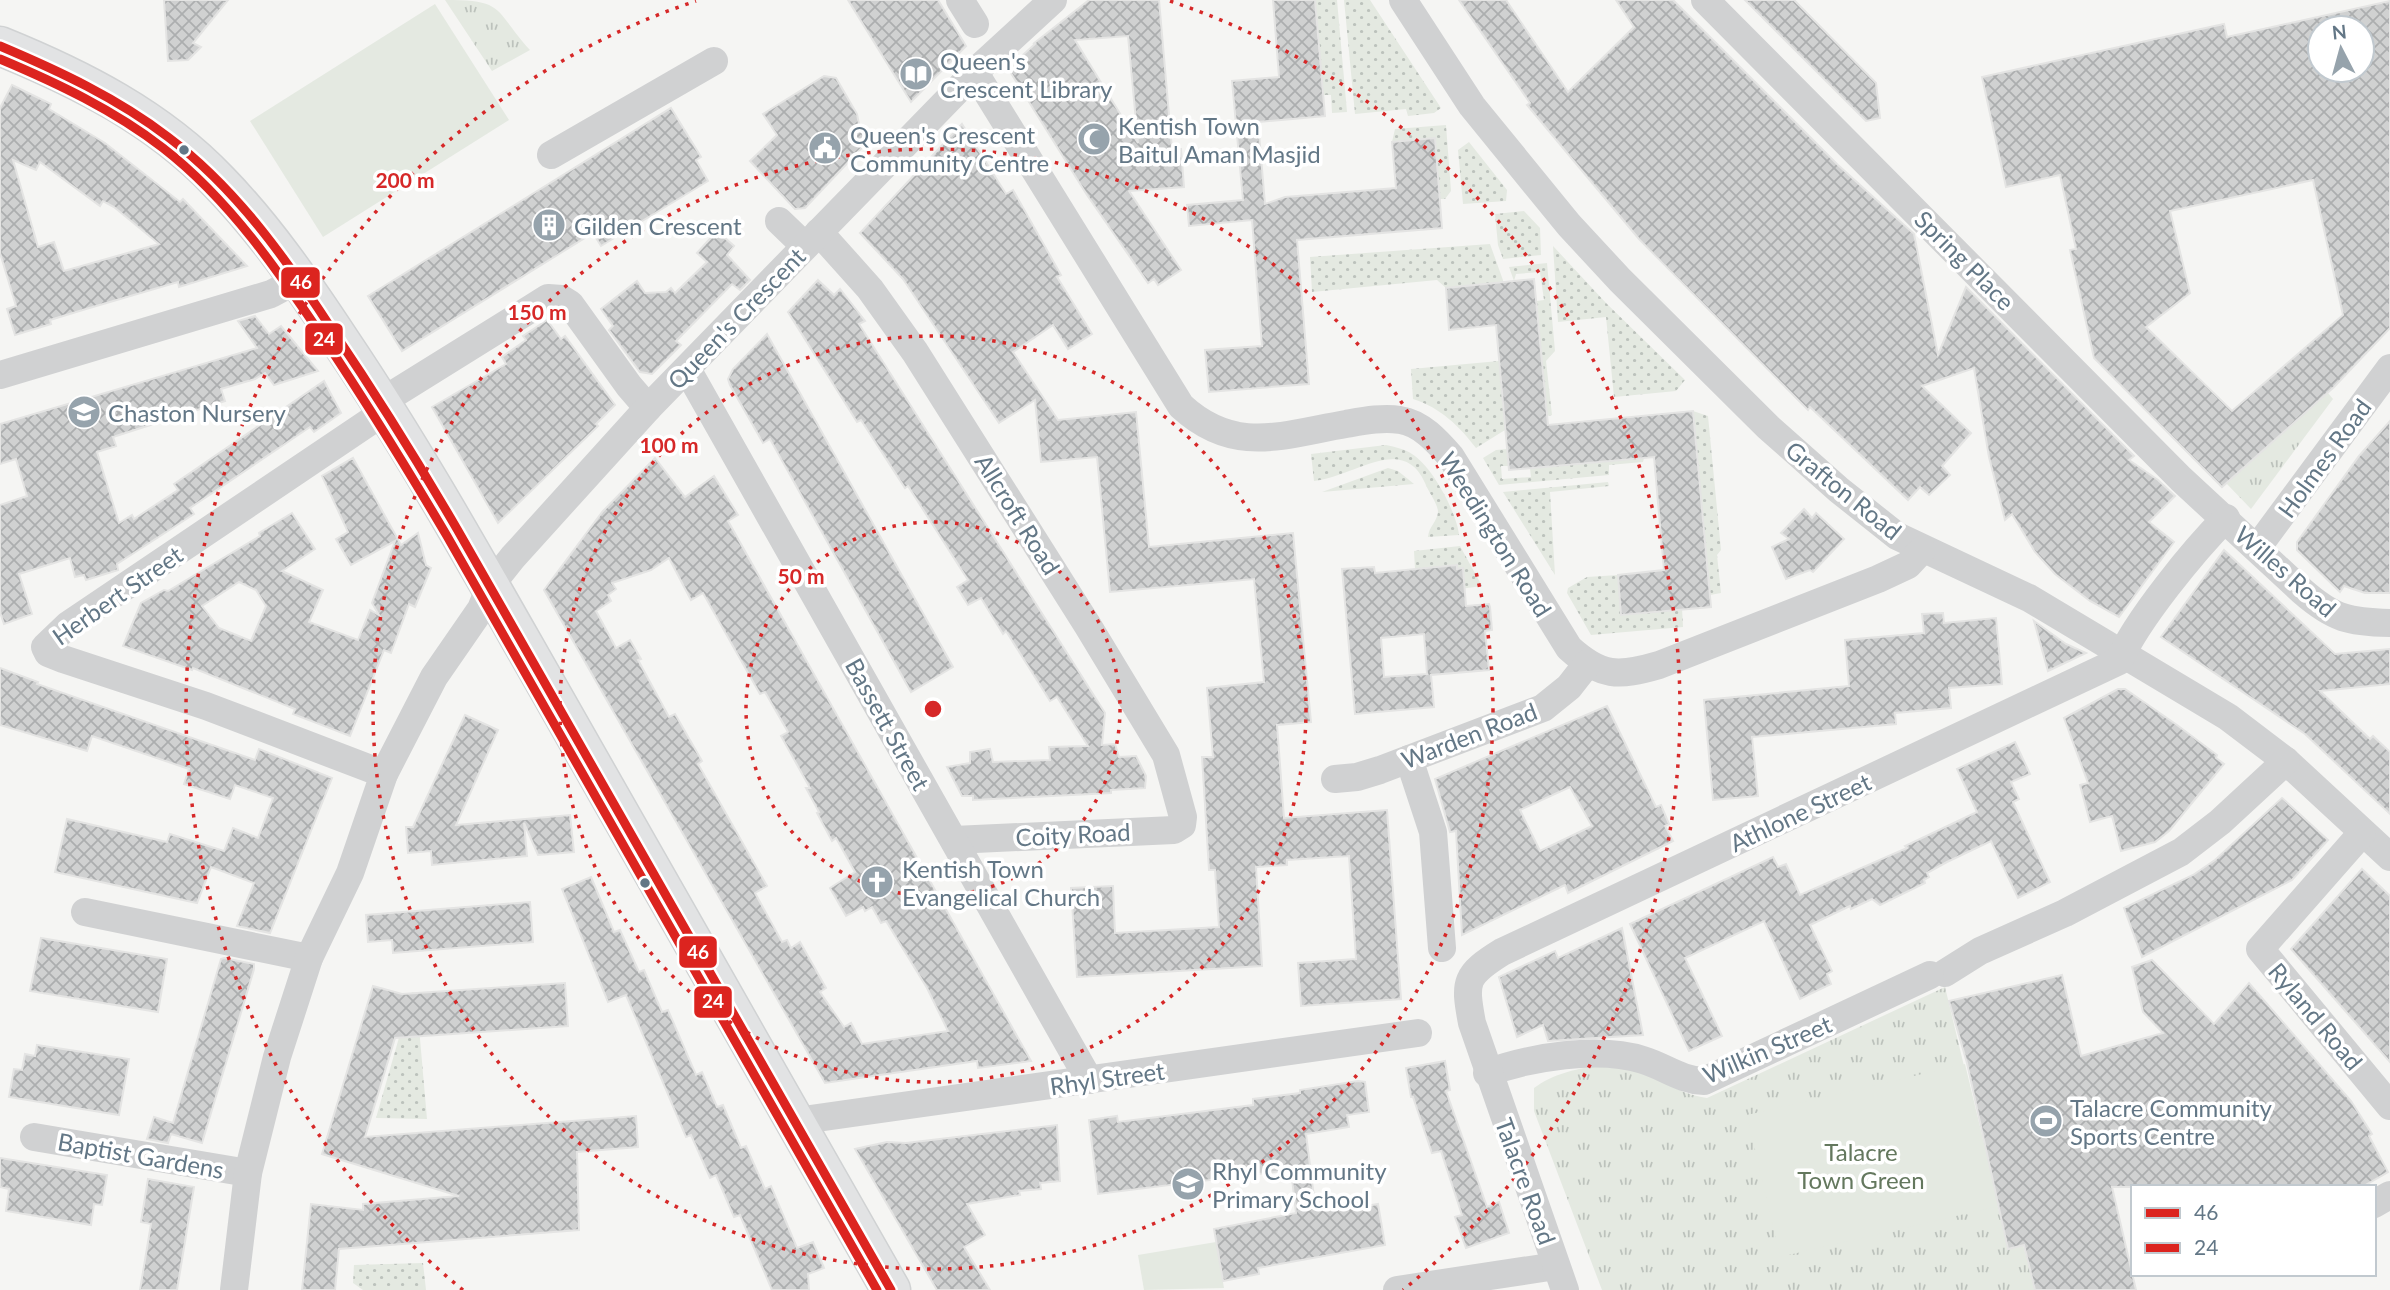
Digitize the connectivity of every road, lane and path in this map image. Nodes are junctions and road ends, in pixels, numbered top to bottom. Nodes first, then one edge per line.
1 (960, 0) edge
2 (1053, 0) edge
3 (1403, 0) edge
4 (1705, 0) edge
5 (984, 35) junction
6 (2, 52) edge
7 (714, 61) dead end
8 (975, 74) junction
9 (551, 155) dead end
10 (779, 222) dead end
11 (812, 239) junction
12 (299, 279) junction
13 (2, 367) edge
14 (2390, 368) edge
15 (687, 369) junction
16 (384, 406) junction
17 (648, 408) junction
18 (2226, 518) junction
19 (2258, 548) junction
20 (1922, 550) junction
21 (490, 586) junction
22 (2390, 623) edge
23 (2121, 655) junction
24 (1587, 664) junction
25 (1409, 758) junction
26 (2286, 761) junction
27 (384, 774) junction
28 (1335, 779) dead end
29 (1183, 817) joint
30 (2362, 833) junction
31 (954, 840) junction
32 (2390, 857) edge
33 (85, 912) dead end
34 (1442, 948) dead end
35 (309, 958) junction
36 (1476, 968) joint
37 (1418, 1032) dead end
38 (1487, 1073) junction
39 (1089, 1080) junction
40 (2390, 1106) edge
41 (796, 1121) junction
42 (34, 1137) dead end
43 (248, 1173) junction
44 (1560, 1278) edge
45 (234, 1290) edge
46 (891, 1290) edge
47 (1397, 1290) edge

1 - 5 street
2 - 5 street, Queen's Crescent
3 - 20 street, Grafton Road
4 - 18 street, Spring Place
5 - 8 street, Queen's Crescent
6 - 12 main road
7 - 9 street
8 - 11 street, Queen's Crescent
8 - 24 street, Weedington Road
10 - 11 street, Allcroft Road
11 - 15 street, Queen's Crescent
11 - 29 street, Allcroft Road
12 - 13 street
12 - 16 main road
14 - 19 street, Holmes Road
15 - 17 street, Queen's Crescent
15 - 31 street, Bassett Street
16 - 17 street
16 - 21 main road
16 - 27 street, Herbert Street
17 - 21 street, Queen's Crescent
18 - 19 street, Willes Road
18 - 23 street
19 - 22 street, Willes Road
20 - 23 street, Grafton Road
20 - 24 street
21 - 27 street, Queen's Crescent
21 - 41 main road
23 - 26 street, Grafton Road
23 - 36 street, Athlone Street
24 - 25 street, Warden Road
25 - 28 street, Warden Road
25 - 34 street
26 - 30 street, Grafton Road
26 - 38 street, Wilkin Street
27 - 35 street, Queen's Crescent
29 - 31 street, Coity Road
30 - 32 street, Grafton Road
30 - 40 street, Ryland Road
31 - 39 street, Bassett Street
33 - 35 street
35 - 43 street, Queen's Crescent
36 - 38 street, Talacre Road
37 - 39 street, Rhyl Street
38 - 44 street, Talacre Road
39 - 41 street, Rhyl Street
41 - 46 main road
42 - 43 street, Baptist Gardens
43 - 45 street, Queen's Crescent
44 - 47 street

